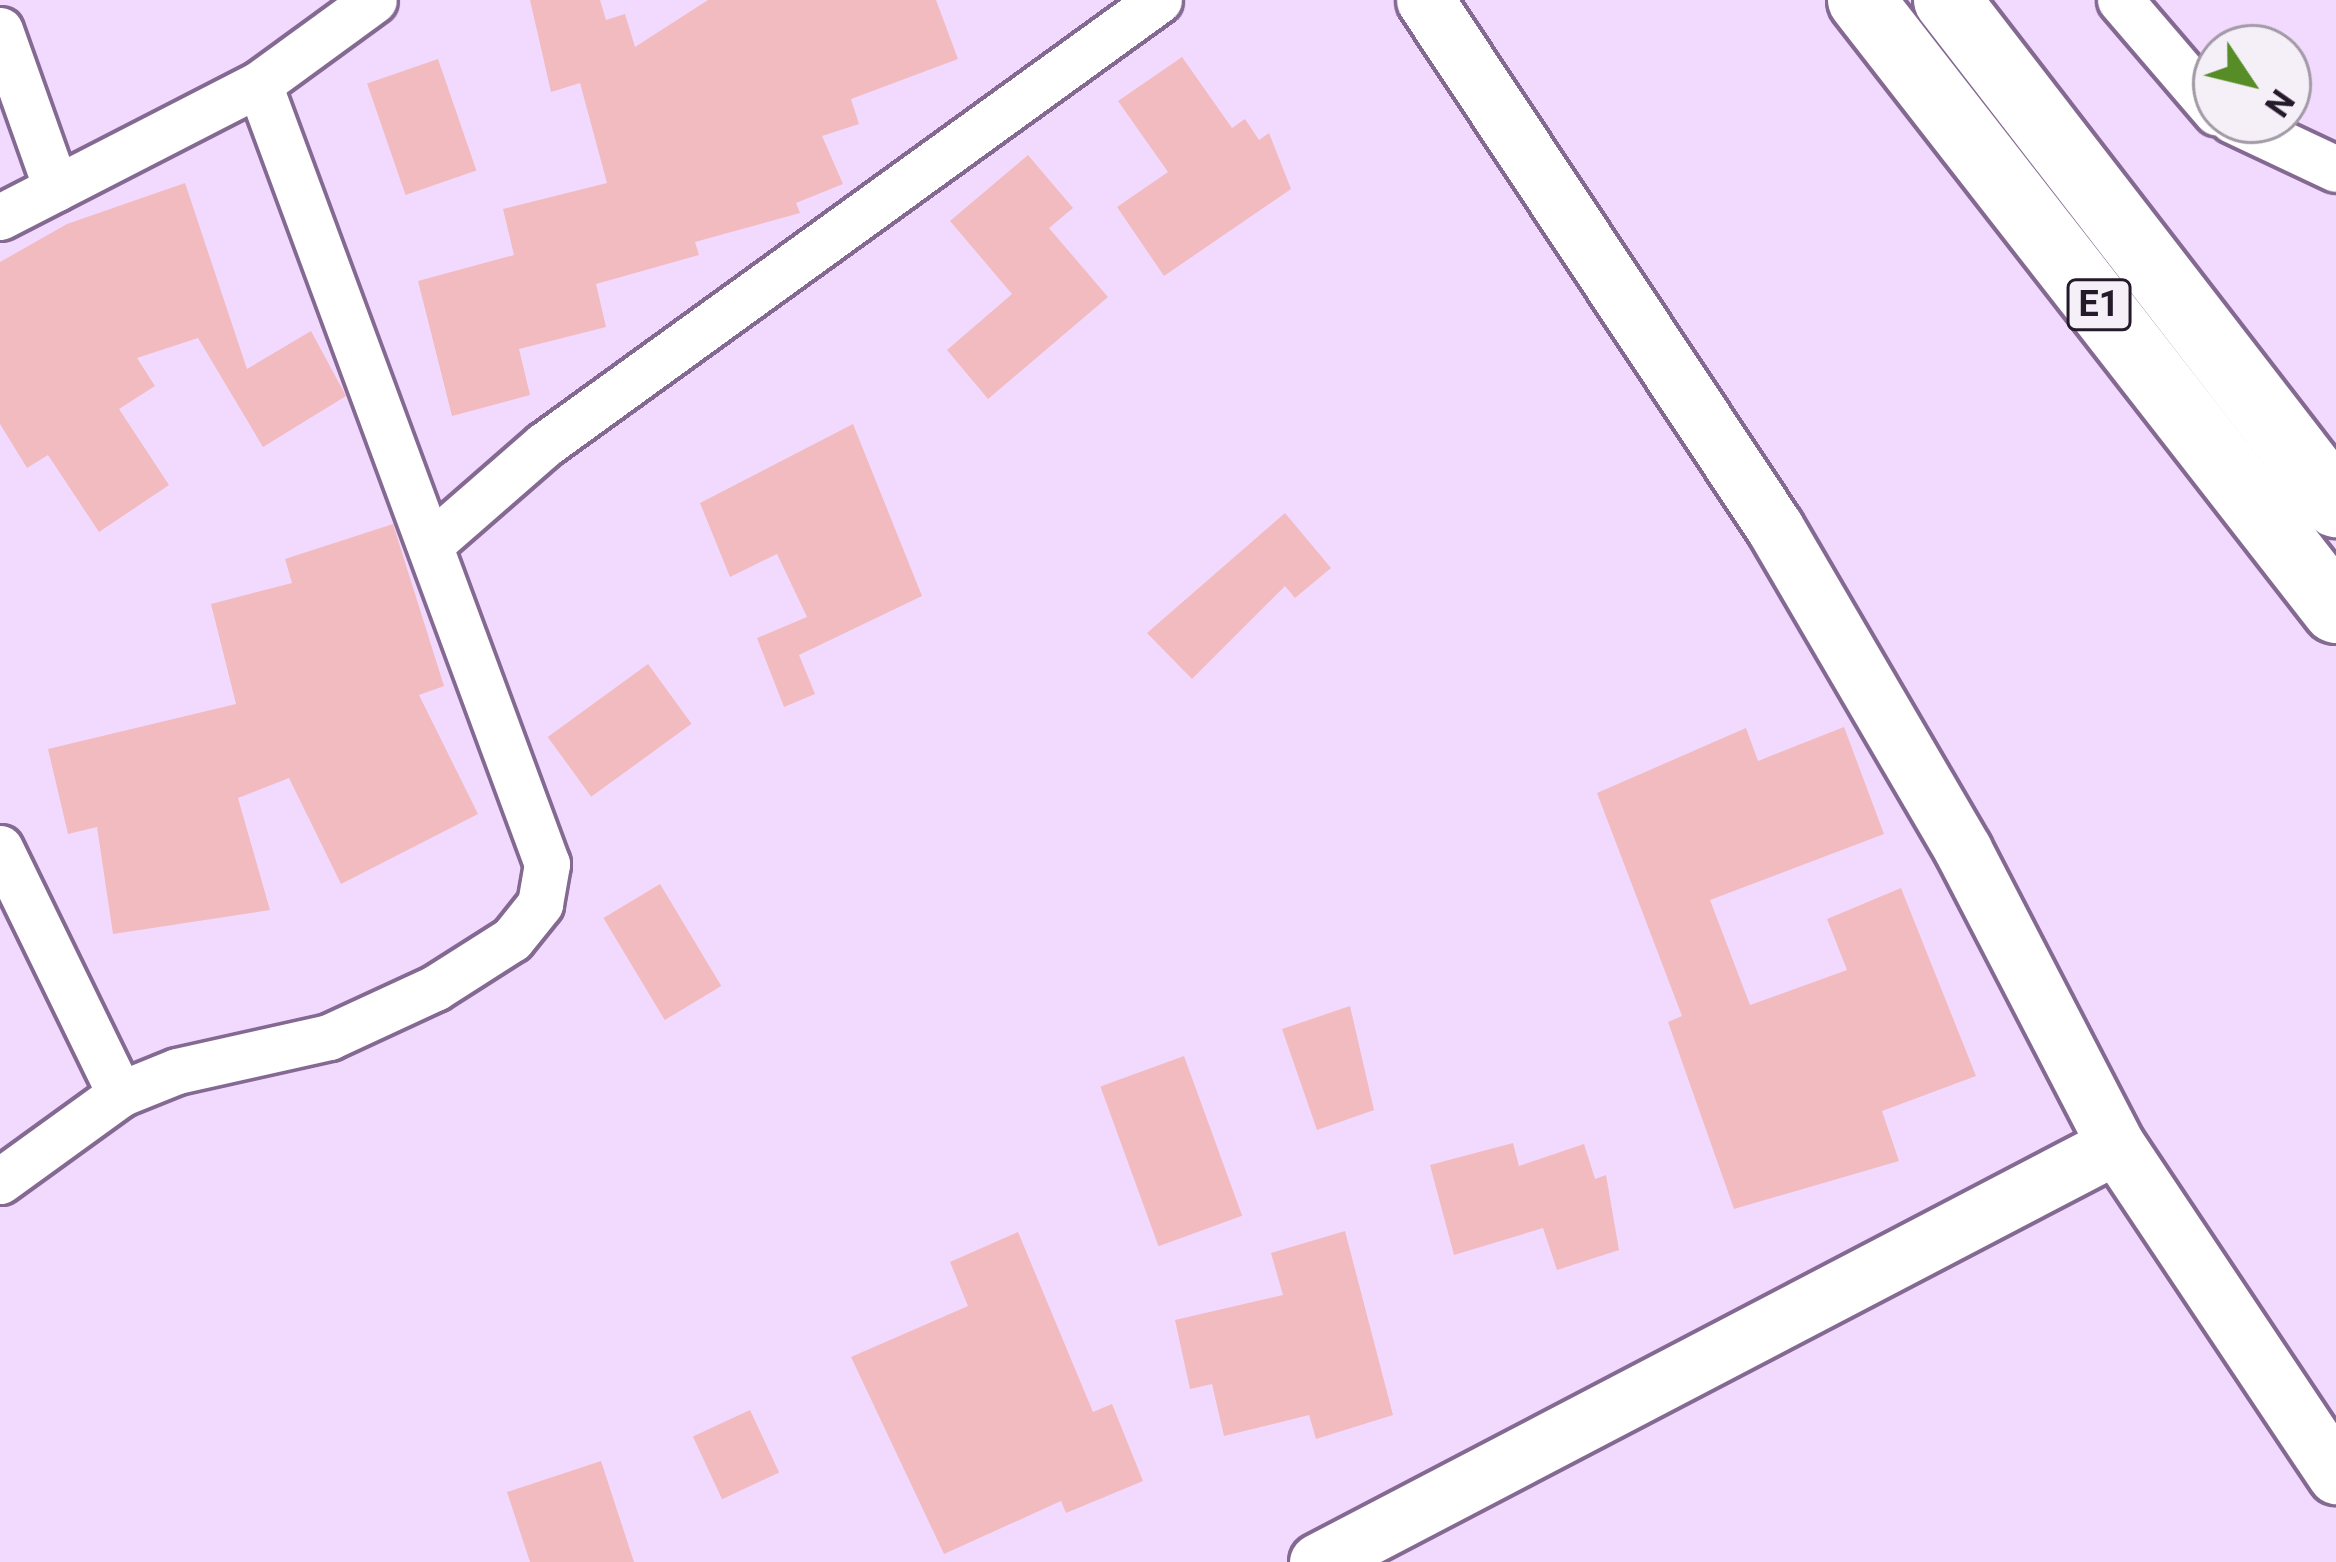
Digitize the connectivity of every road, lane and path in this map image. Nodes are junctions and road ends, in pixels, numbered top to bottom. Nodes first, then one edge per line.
1 (374, 0) edge
2 (1159, 0) edge
3 (1425, 0) edge
4 (1861, 0) edge
5 (1947, 0) edge
6 (2120, 0) edge
7 (0, 30) edge
8 (259, 84) junction
9 (2192, 84) edge
10 (2283, 144) edge
11 (2336, 169) edge
12 (56, 188) junction
13 (0, 217) edge
14 (2336, 504) edge
15 (434, 541) junction
16 (2336, 610) edge
17 (0, 848) edge
18 (120, 1094) junction
19 (2116, 1145) junction
20 (0, 1181) edge
21 (2336, 1475) edge
22 (1318, 1562) edge

1 - 8 street
2 - 15 street
3 - 19 street
4 - 16 highway, E1
5 - 14 highway, E1
6 - 9 street
7 - 12 street
8 - 12 street
8 - 15 street
10 - 11 street
12 - 13 street
15 - 18 street
17 - 18 street
18 - 20 street
19 - 21 street
19 - 22 street

